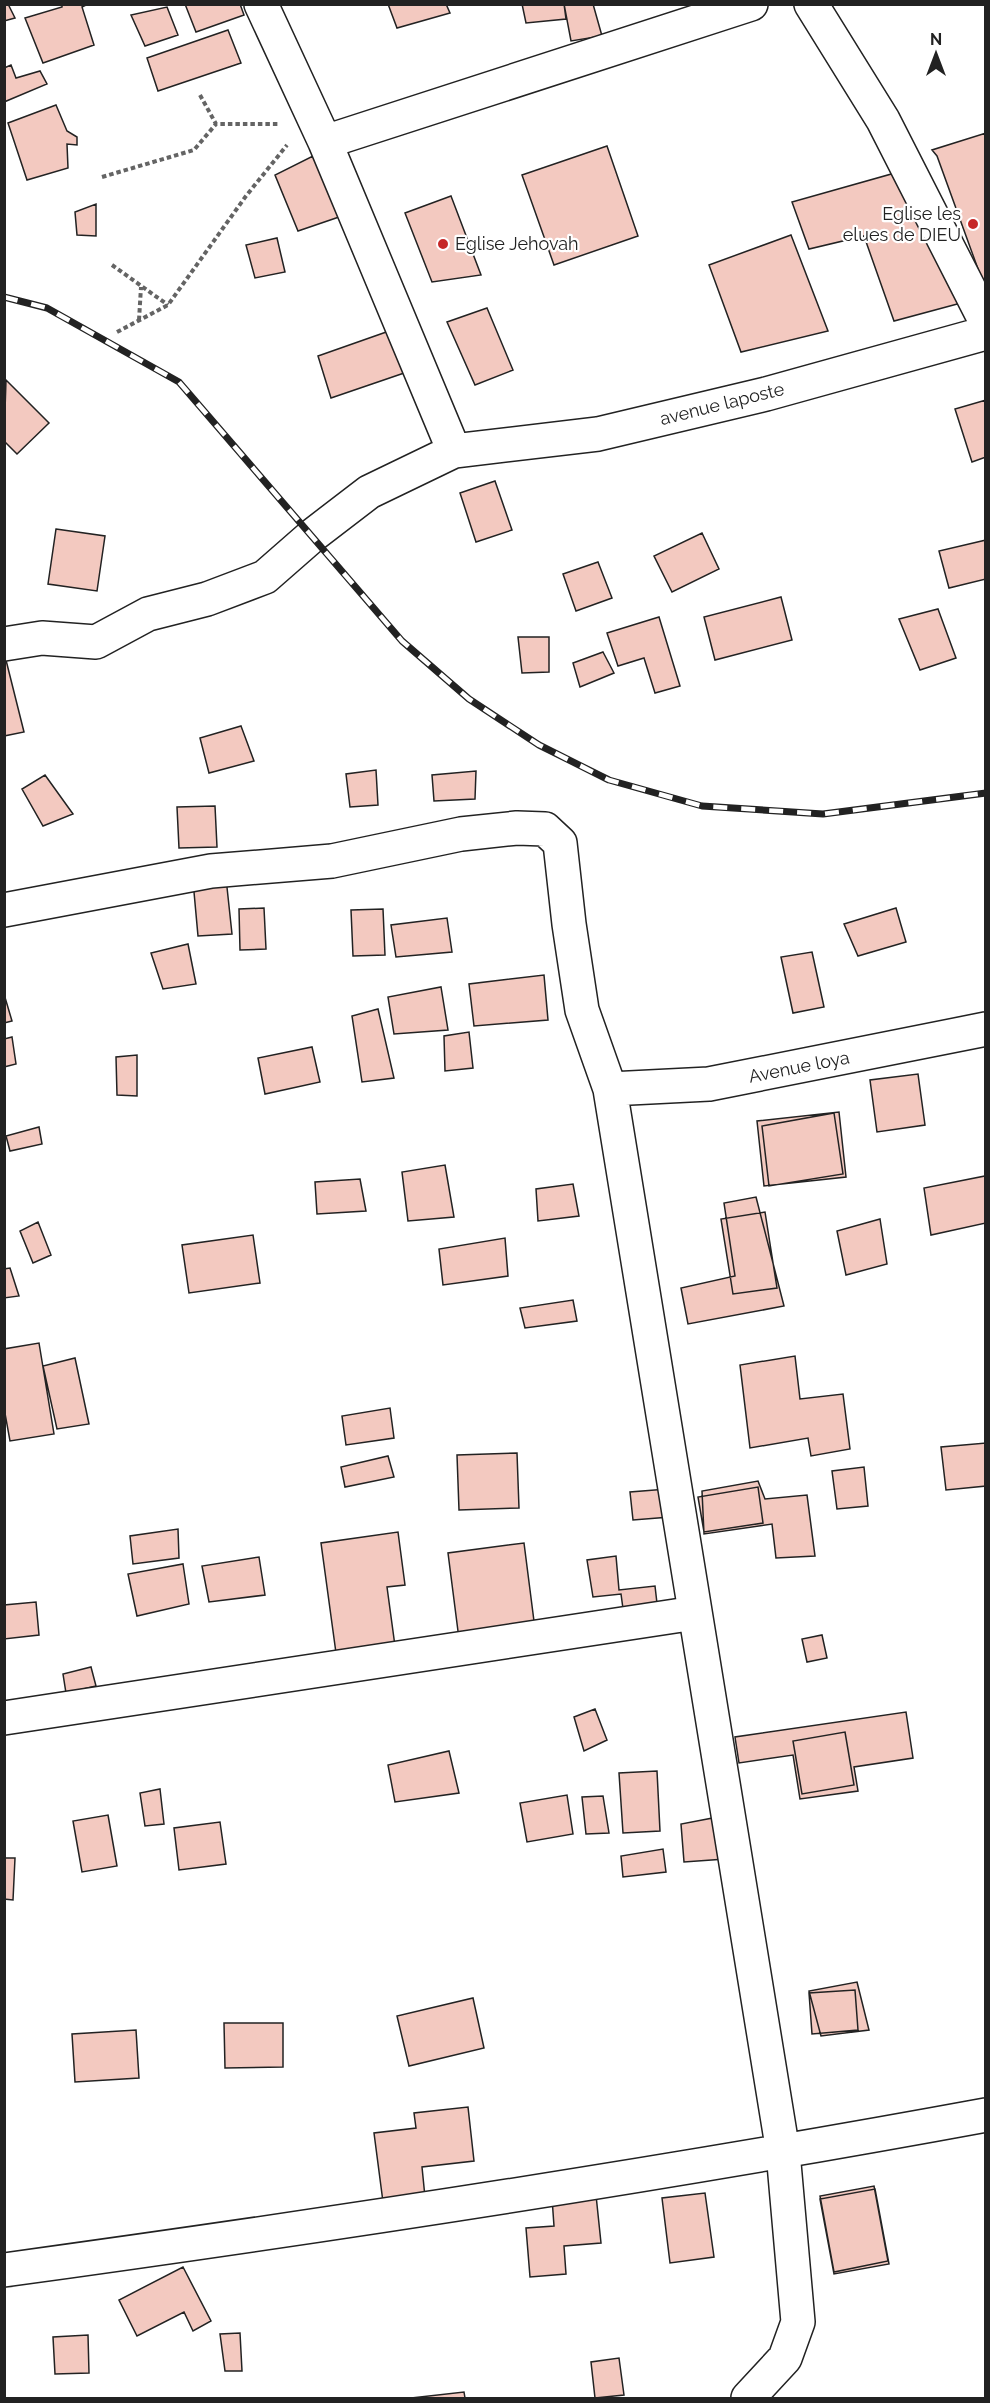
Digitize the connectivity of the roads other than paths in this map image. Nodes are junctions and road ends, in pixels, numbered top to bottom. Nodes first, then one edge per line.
1 (261, 4) edge
2 (751, 4) edge
3 (811, 4) edge
4 (325, 142) junction
5 (986, 322) edge
6 (986, 333) edge
7 (453, 451) junction
8 (4, 644) edge
9 (4, 910) edge
10 (986, 1029) edge
11 (610, 1089) junction
12 (695, 1612) junction
13 (4, 1718) edge
14 (986, 2115) edge
15 (783, 2152) junction
16 (4, 2270) edge
17 (748, 2398) edge

1 - 4 street
2 - 4 street
3 - 5 street
4 - 7 street
6 - 7 street, avenue laposte
7 - 8 street, avenue laposte
9 - 11 street
10 - 11 street, Avenue loya
11 - 12 street
12 - 13 street
12 - 15 street
14 - 15 street
15 - 16 street
15 - 17 street

